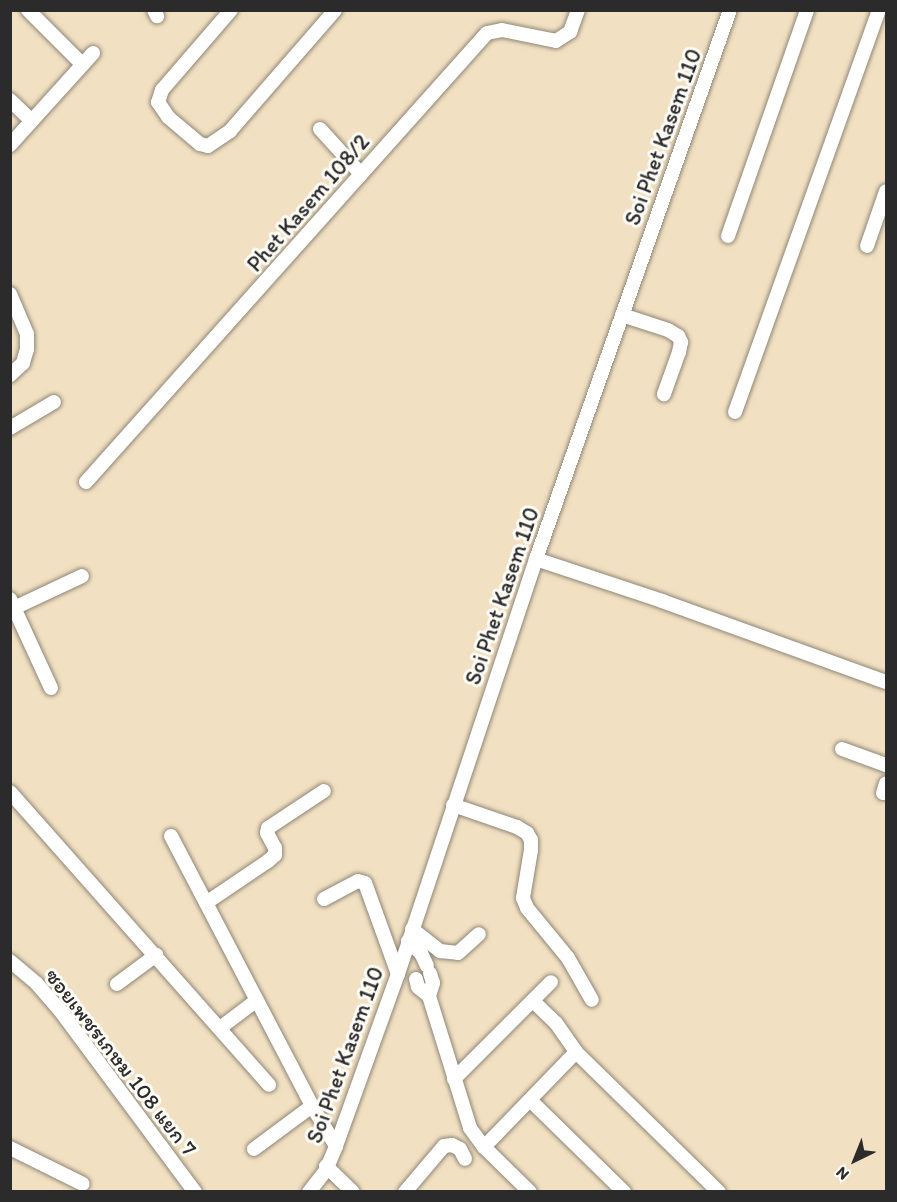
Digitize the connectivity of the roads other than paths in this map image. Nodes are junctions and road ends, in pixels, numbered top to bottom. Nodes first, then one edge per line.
1 (28, 10) edge
2 (231, 10) edge
3 (335, 10) edge
4 (578, 10) edge
5 (730, 10) edge
6 (807, 10) edge
7 (879, 10) edge
8 (93, 53) dead end
9 (82, 64) junction
10 (10, 100) edge
11 (32, 120) junction
12 (320, 129) dead end
13 (10, 145) edge
14 (361, 174) junction
15 (886, 191) edge
16 (728, 236) dead end
17 (867, 246) dead end
18 (11, 295) edge
19 (622, 315) junction
20 (10, 375) edge
21 (664, 394) dead end
22 (54, 402) dead end
23 (735, 412) dead end
24 (10, 428) edge
25 (86, 482) dead end
26 (536, 559) junction
27 (82, 576) dead end
28 (12, 603) edge
29 (886, 682) edge
30 (51, 688) dead end
31 (842, 749) dead end
32 (886, 765) edge
33 (324, 791) dead end
34 (10, 792) edge
35 (453, 805) junction
36 (171, 836) dead end
37 (324, 899) dead end
38 (206, 903) junction
39 (479, 933) dead end
40 (409, 940) junction
41 (156, 955) junction
42 (10, 960) edge
43 (398, 974) junction
44 (551, 982) dead end
45 (117, 984) dead end
46 (429, 996) junction
47 (256, 1000) junction
48 (592, 1000) dead end
49 (533, 1001) junction
50 (220, 1028) junction
51 (576, 1052) junction
52 (454, 1079) junction
53 (268, 1085) dead end
54 (530, 1100) junction
55 (312, 1106) junction
56 (336, 1146) junction
57 (484, 1147) junction
58 (10, 1148) edge
59 (254, 1149) dead end
60 (465, 1159) dead end
61 (326, 1166) junction
62 (82, 1184) dead end
63 (523, 1189) edge
64 (195, 1191) edge
65 (309, 1191) edge
66 (353, 1191) edge
67 (405, 1191) edge
68 (624, 1191) edge
69 (719, 1191) edge

1 - 9 street
2 - 3 street
4 - 14 street, Phet Kasem 108/2
5 - 19 street, Soi Phet Kasem 110
6 - 16 street
7 - 23 street
8 - 9 street
9 - 11 street
10 - 11 street
11 - 13 street
12 - 14 street
14 - 25 street, Phet Kasem 108/2
15 - 17 street
18 - 20 street
19 - 21 street
19 - 26 street, Soi Phet Kasem 110
22 - 24 street
26 - 29 street
26 - 35 street, Soi Phet Kasem 110
27 - 28 street
28 - 30 street
31 - 32 street
33 - 38 street
34 - 41 street
35 - 40 street, Soi Phet Kasem 110
35 - 48 street
36 - 38 street
37 - 43 street
38 - 47 street
39 - 40 street
40 - 43 street, Soi Phet Kasem 110
40 - 46 street
40 - 46 street
41 - 45 street
41 - 50 street
42 - 64 street, ซอยเพชรเกษม 108 แยก 7
43 - 56 street, Soi Phet Kasem 110
44 - 49 street
46 - 52 street
47 - 50 street
47 - 55 street
49 - 51 street
49 - 52 street
50 - 53 street
51 - 54 street
51 - 69 street
52 - 57 street
54 - 57 street
54 - 68 street
55 - 56 street
55 - 59 street
56 - 61 street, Soi Phet Kasem 110
57 - 63 street
58 - 62 street
60 - 67 street
61 - 65 street, Soi Phet Kasem 110
61 - 66 street

